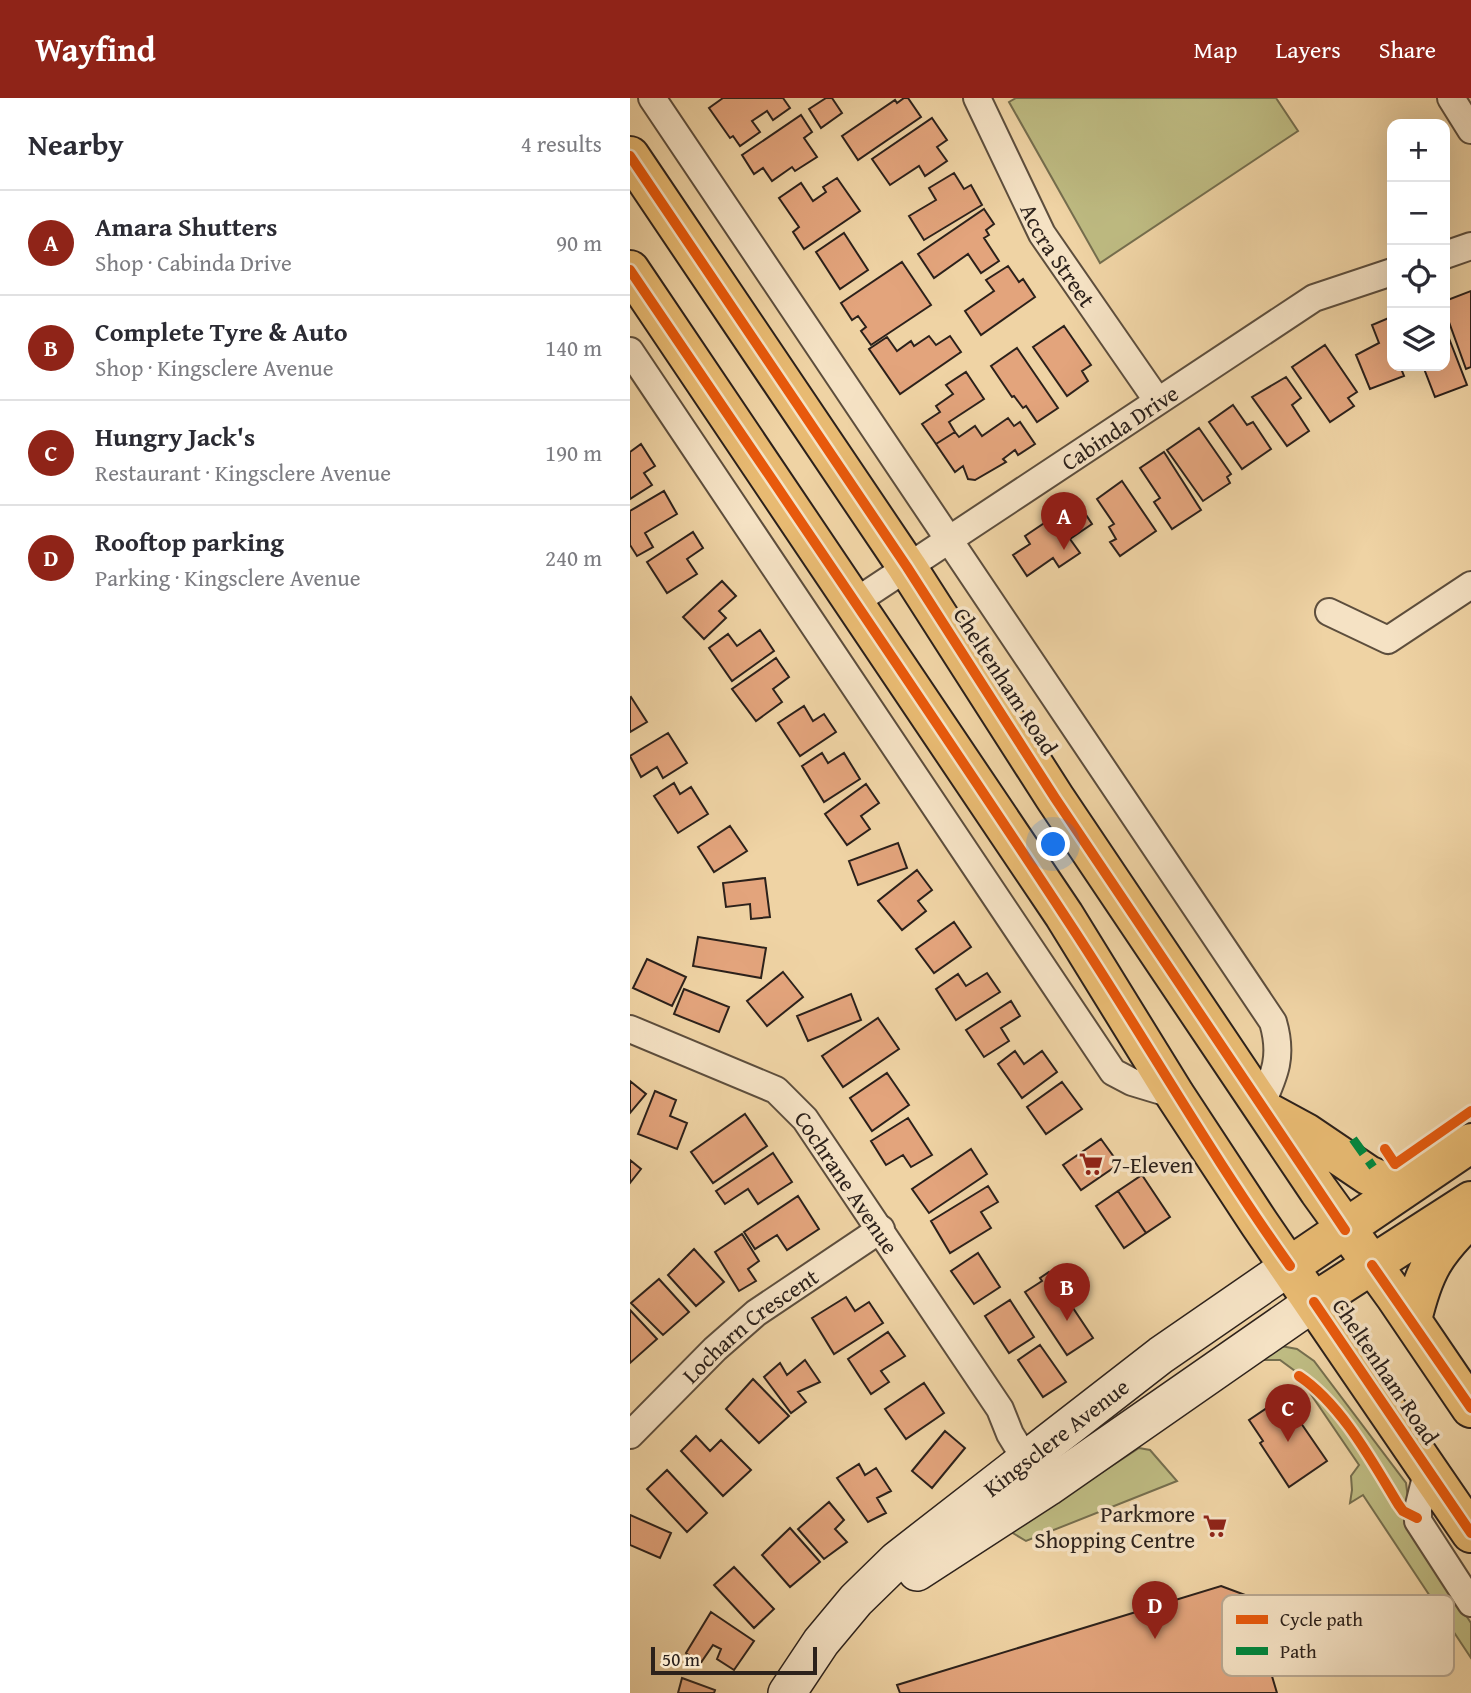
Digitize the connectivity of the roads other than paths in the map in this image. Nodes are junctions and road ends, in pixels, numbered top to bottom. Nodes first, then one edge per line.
1 (652, 98) edge
2 (976, 98) edge
3 (1451, 98) edge
4 (1471, 130) edge
5 (630, 156) edge
6 (1471, 246) edge
7 (1450, 253) edge
8 (630, 270) edge
9 (1387, 274) edge
10 (630, 351) edge
11 (1157, 400) junction
12 (949, 540) junction
13 (907, 567) junction
14 (1471, 585) edge
15 (855, 602) junction
16 (1329, 612) dead end
17 (630, 1029) edge
18 (1175, 1095) junction
19 (1263, 1108) junction
20 (1471, 1143) edge
21 (1402, 1190) junction
22 (1471, 1202) edge
23 (1471, 1217) edge
24 (881, 1229) junction
25 (1345, 1230) junction
26 (1372, 1265) junction
27 (1290, 1266) junction
28 (1314, 1302) junction
29 (1412, 1320) junction
30 (1137, 1374) junction
31 (1471, 1408) edge
32 (1159, 1409) junction
33 (630, 1435) edge
34 (1039, 1464) junction
35 (1428, 1469) junction
36 (1471, 1533) edge
37 (1471, 1603) edge
38 (787, 1693) edge

1 - 12 street, Cheltenham Road
2 - 11 street, Accra Street
3 - 4 street
5 - 13 main road, Cheltenham Road
6 - 7 street
8 - 15 main road, Cheltenham Road
9 - 11 street, Cabinda Drive
10 - 18 street
11 - 12 street, Cabinda Drive
12 - 13 street, Cabinda Drive
12 - 19 street, Cheltenham Road
13 - 15 street, Cabinda Drive
13 - 19 main road, Cheltenham Road
14 - 16 street
15 - 18 main road, Cheltenham Road
17 - 24 street, Cochrane Avenue
18 - 27 main road, Cheltenham Road
19 - 21 main road
19 - 25 main road, Cheltenham Road
20 - 21 main road
21 - 25 main road
22 - 26 main road
23 - 29 main road
24 - 33 street, Locharn Crescent
24 - 34 street, Cochrane Avenue
25 - 26 main road, Cheltenham Road
25 - 27 main road
26 - 28 main road
26 - 29 main road, Cheltenham Road
27 - 28 main road, Cheltenham Road
27 - 30 main road, Kingsclere Avenue
28 - 32 main road, Kingsclere Avenue
28 - 35 main road, Cheltenham Road
29 - 31 main road, Cheltenham Road
30 - 32 main road
30 - 34 main road, Kingsclere Avenue
32 - 34 main road, Kingsclere Avenue
34 - 38 main road, Kingsclere Avenue
35 - 36 main road, Cheltenham Road
35 - 37 street, Cheltenham Road

